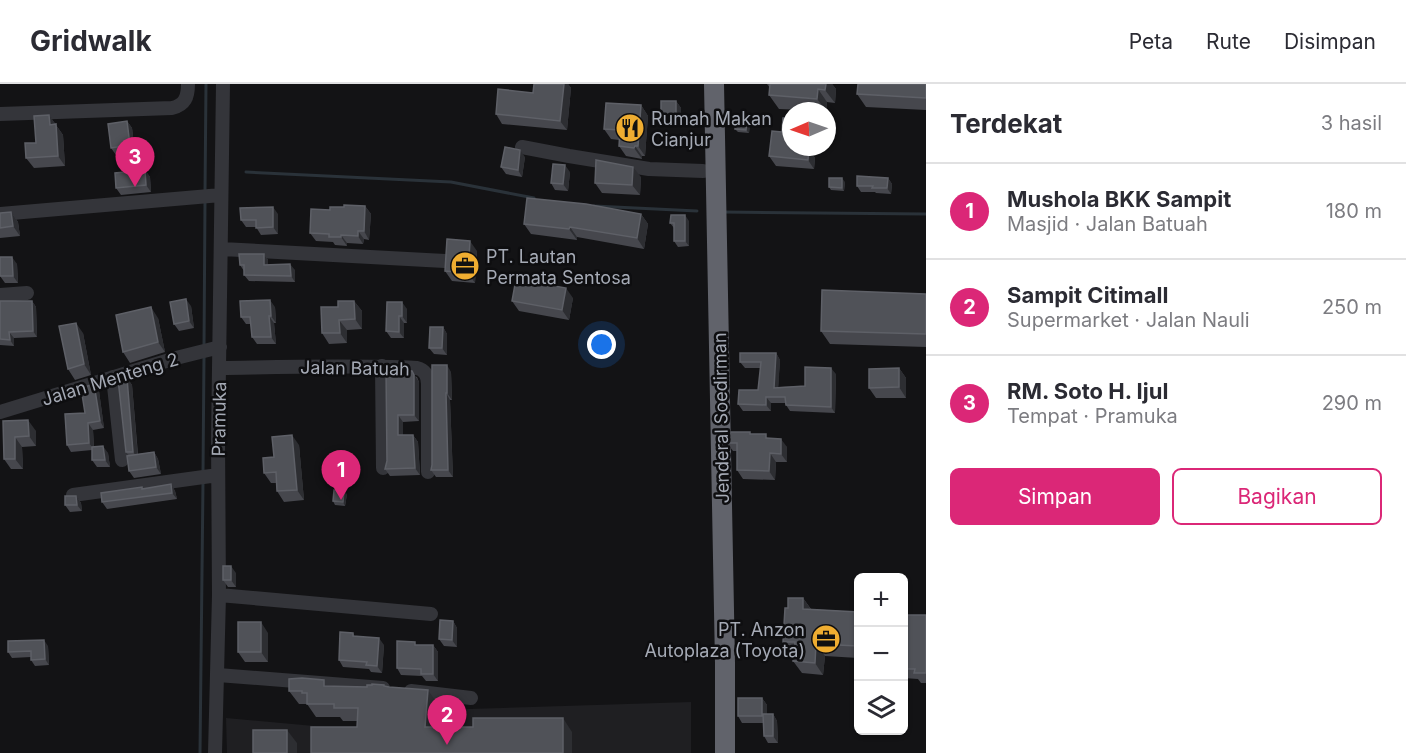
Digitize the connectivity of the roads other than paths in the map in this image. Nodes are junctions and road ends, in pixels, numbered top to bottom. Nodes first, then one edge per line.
1 (188, 84) edge
2 (223, 84) edge
3 (702, 84) edge
4 (714, 84) edge
5 (0, 114) edge
6 (522, 147) dead end
7 (703, 171) junction
8 (215, 195) junction
9 (0, 214) edge
10 (222, 249) junction
11 (445, 261) edge
12 (27, 293) dead end
13 (0, 295) edge
14 (210, 349) junction
15 (382, 366) junction
16 (220, 368) junction
17 (113, 377) junction
18 (714, 382) junction
19 (0, 412) edge
20 (122, 460) dead end
21 (383, 468) edge
22 (428, 472) dead end
23 (213, 476) junction
24 (73, 495) edge
25 (219, 596) junction
26 (431, 614) dead end
27 (218, 675) junction
28 (471, 698) dead end
29 (215, 753) edge
30 (713, 753) edge
31 (725, 753) edge

1 - 5 street
2 - 8 street, Pramuka
3 - 7 highway, Jenderal Soedirman
4 - 18 highway, Jenderal Soedirman
6 - 7 street
7 - 18 highway, Jenderal Soedirman
8 - 9 street
8 - 10 street, Pramuka
10 - 11 street
10 - 14 street, Pramuka
12 - 13 street
14 - 16 street, Pramuka
14 - 17 street, Jalan Menteng 2
15 - 16 street, Jalan Batuah
15 - 21 street
15 - 22 street, Jalan Batuah
16 - 23 street, Pramuka
17 - 19 street, Jalan Menteng 2
17 - 20 street
18 - 30 highway, Jenderal Soedirman
18 - 31 highway, Jenderal Soedirman
23 - 24 street
23 - 25 street, Pramuka
25 - 26 street
25 - 27 street, Pramuka
27 - 28 street
27 - 29 street, Pramuka

